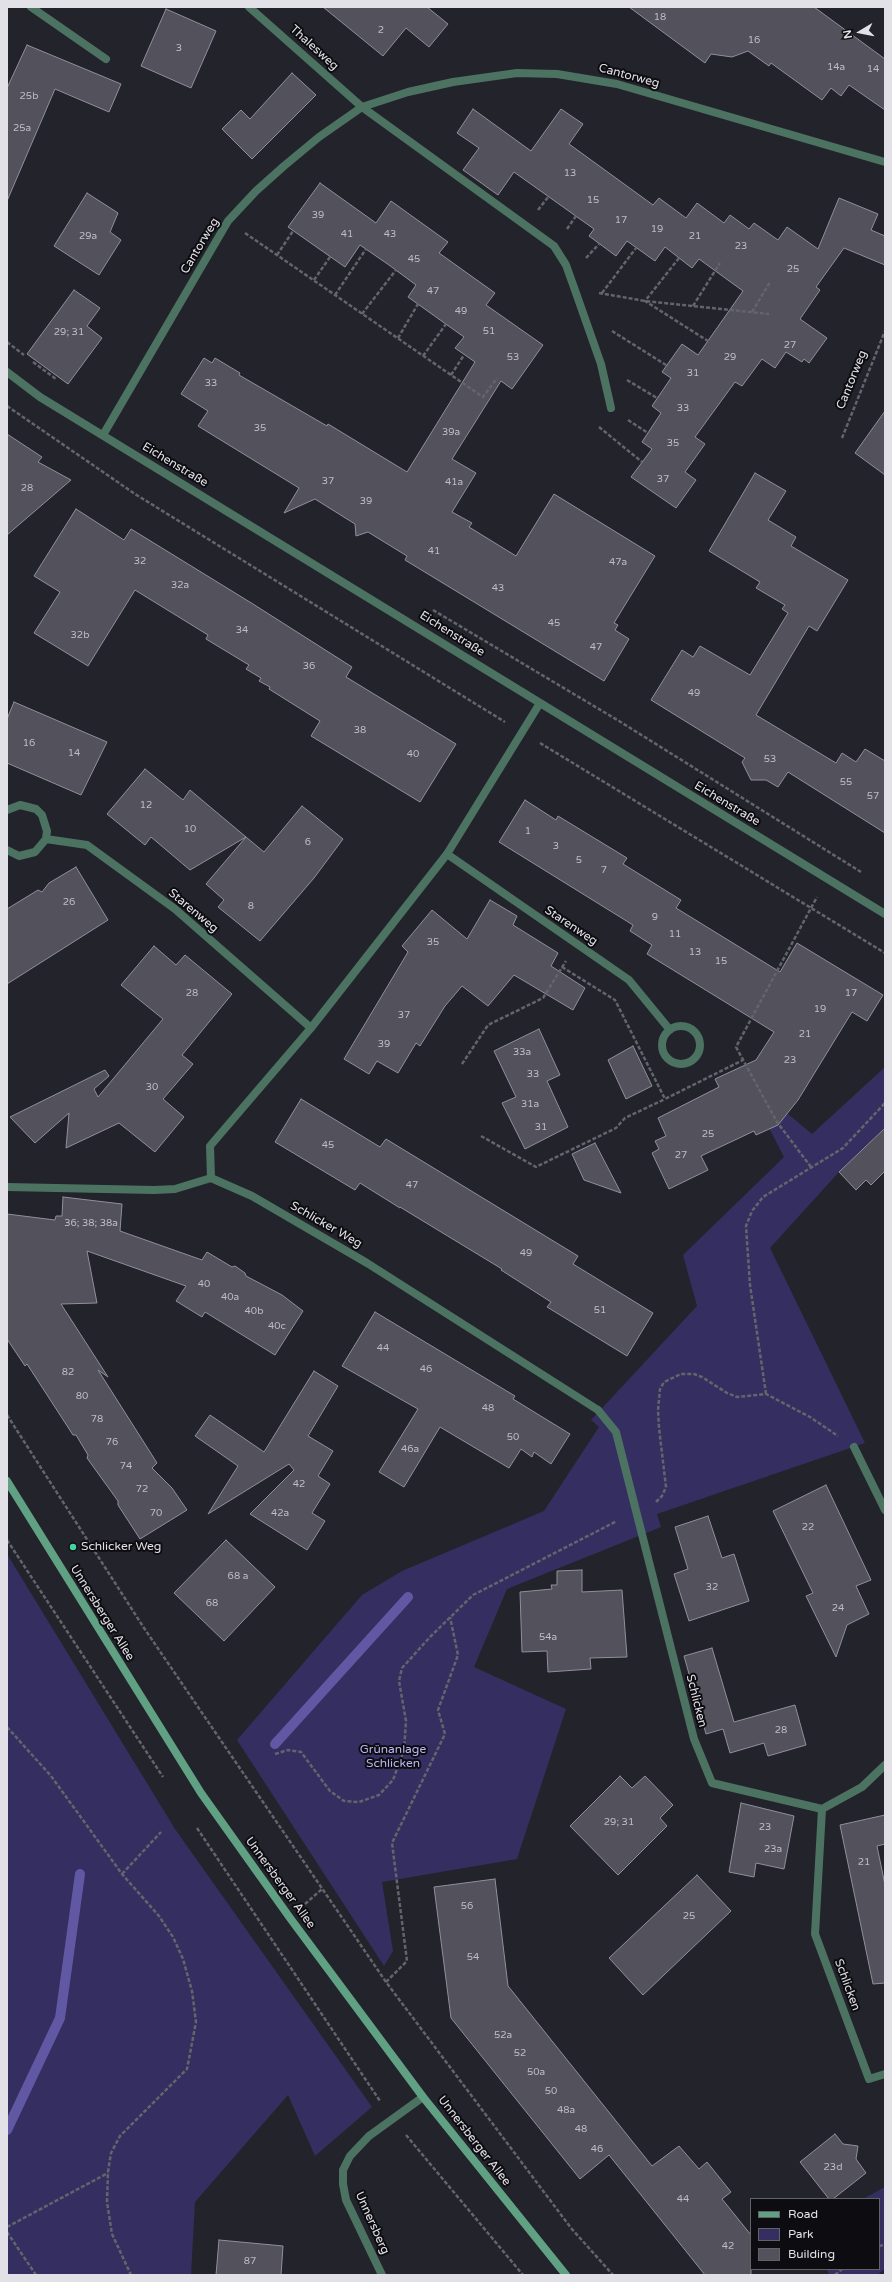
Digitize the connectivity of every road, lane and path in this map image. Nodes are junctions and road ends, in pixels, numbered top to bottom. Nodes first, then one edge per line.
1 (31, 7) edge
2 (249, 7) edge
3 (106, 59) dead end
4 (362, 107) junction
5 (885, 162) edge
6 (228, 221) junction
7 (293, 231) dead end
8 (636, 248) dead end
9 (366, 249) dead end
10 (277, 255) junction
11 (330, 257) dead end
12 (679, 258) dead end
13 (720, 263) dead end
14 (396, 270) dead end
15 (314, 280) junction
16 (770, 282) dead end
17 (576, 293) junction
18 (602, 293) junction
19 (335, 295) junction
20 (645, 300) junction
21 (418, 304) dead end
22 (693, 306) junction
23 (583, 312) junction
24 (752, 312) junction
25 (362, 314) junction
26 (769, 314) dead end
27 (446, 324) dead end
28 (885, 331) edge
29 (398, 338) junction
30 (708, 341) dead end
31 (464, 355) dead end
32 (423, 356) junction
33 (601, 364) junction
34 (666, 365) dead end
35 (7, 372) edge
36 (451, 375) junction
37 (497, 378) dead end
38 (657, 398) dead end
39 (7, 406) edge
40 (611, 408) joint
41 (103, 435) junction
42 (842, 438) dead end
43 (642, 462) dead end
44 (540, 703) junction
45 (522, 732) junction
46 (7, 810) edge
47 (46, 839) junction
48 (7, 850) edge
49 (447, 854) junction
50 (827, 879) junction
51 (811, 908) junction
52 (885, 914) edge
53 (576, 944) junction
54 (885, 953) edge
55 (562, 967) junction
56 (311, 1028) junction
57 (670, 1030) junction
58 (743, 1060) junction
59 (462, 1064) dead end
60 (665, 1099) junction
61 (885, 1103) edge
62 (481, 1136) dead end
63 (811, 1167) junction
64 (211, 1178) junction
65 (7, 1187) edge
66 (766, 1394) junction
67 (7, 1415) edge
68 (854, 1448) joint
69 (8, 1487) edge
70 (885, 1510) edge
71 (636, 1512) junction
72 (450, 1617) junction
73 (7, 1727) edge
74 (274, 1754) dead end
75 (885, 1765) edge
76 (822, 1809) junction
77 (161, 1832) dead end
78 (122, 1874) junction
79 (386, 1982) junction
80 (885, 2074) edge
81 (423, 2096) junction
82 (392, 2118) junction
83 (108, 2172) junction
84 (7, 2227) edge
85 (7, 2232) edge
86 (36, 2275) edge
87 (132, 2275) edge
88 (382, 2275) edge
89 (523, 2275) edge
90 (566, 2275) edge
91 (613, 2275) edge

1 - 3 street
2 - 4 street, Thalesweg
4 - 5 street, Cantorweg
4 - 6 street, Cantorweg
4 - 17 street
6 - 10 path
6 - 41 street, Cantorweg
7 - 10 path
8 - 18 path
9 - 19 path
10 - 15 path
11 - 15 path
12 - 20 path
13 - 22 path
14 - 25 path
15 - 19 path
16 - 24 path
17 - 18 path
17 - 23 street
18 - 20 path
19 - 25 path
20 - 22 path
20 - 30 path
21 - 29 path
22 - 24 path
23 - 33 street
23 - 34 path
24 - 26 path
25 - 29 path
27 - 32 path
28 - 42 path, Cantorweg
29 - 32 path
31 - 36 path
32 - 36 path
33 - 38 path
33 - 40 street
35 - 41 street, Eichenstraße
36 - 37 path
39 - 45 path
40 - 43 path
41 - 44 street, Eichenstraße
44 - 45 street
44 - 50 street, Eichenstraße
45 - 49 street
45 - 51 path
46 - 47 street
47 - 48 street
47 - 56 street, Starenweg
49 - 53 street, Starenweg
49 - 56 street
50 - 51 path
50 - 52 street, Eichenstraße
51 - 54 path
51 - 58 path
53 - 55 path
53 - 57 street, Starenweg
55 - 59 path
55 - 60 path
56 - 64 street
57 - 57 street
58 - 60 path
58 - 63 path
60 - 62 path
61 - 63 path
63 - 66 path
64 - 65 street
64 - 71 street, Schlicker Weg
66 - 68 path
66 - 71 path
67 - 79 path
68 - 70 street
69 - 81 main road, Unnersberger Allee
71 - 72 path
71 - 76 street, Schlicken
72 - 74 path
72 - 79 path
73 - 78 path
75 - 76 street
76 - 80 street, Schlicken
77 - 78 path
78 - 83 path
79 - 91 path
81 - 82 street, Unnersberg
81 - 90 main road, Unnersberger Allee
82 - 88 street, Unnersberg
82 - 89 path
83 - 84 path
83 - 87 path
85 - 86 path

